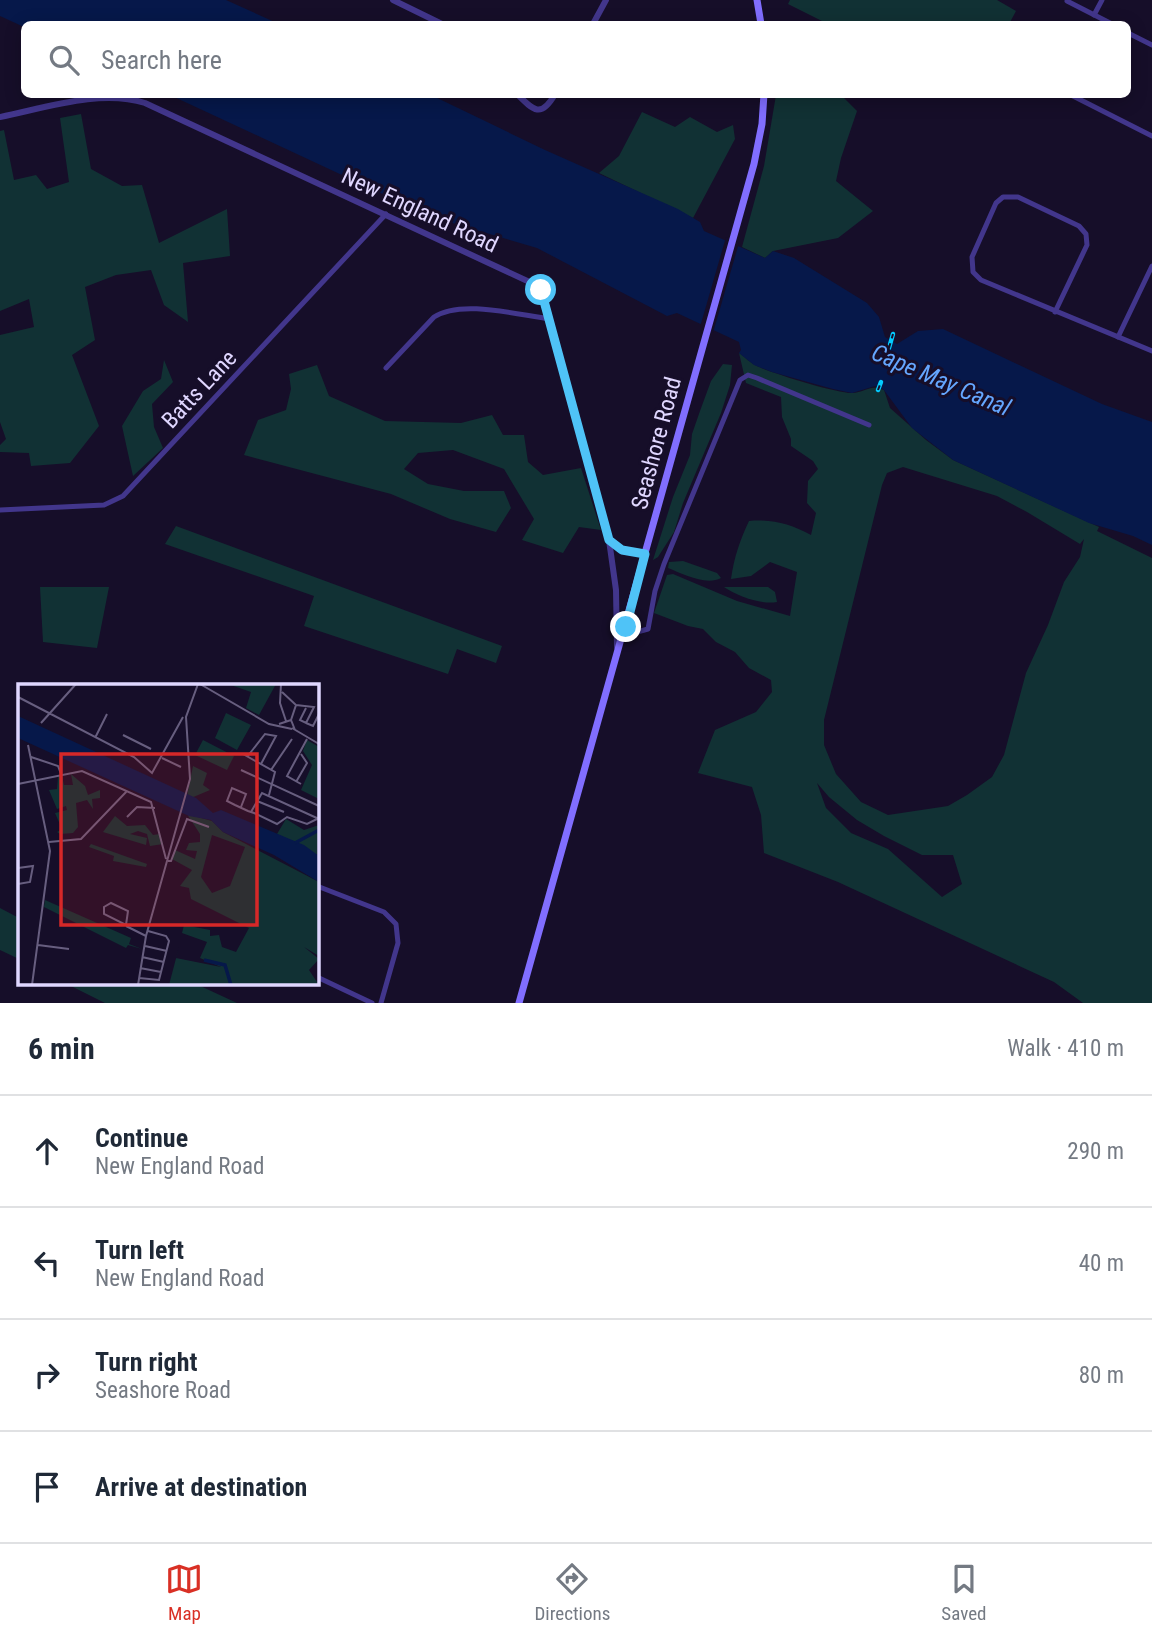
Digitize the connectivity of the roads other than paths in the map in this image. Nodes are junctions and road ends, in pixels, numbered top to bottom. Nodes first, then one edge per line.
1 (606, 0) edge
2 (757, 0) edge
3 (1102, 0) edge
4 (397, 1) edge
5 (1067, 1) edge
6 (1094, 15) junction
7 (436, 21) edge
8 (596, 21) edge
9 (760, 21) edge
10 (1106, 21) edge
11 (1131, 35) edge
12 (1152, 46) edge
13 (521, 98) edge
14 (552, 98) edge
15 (764, 98) edge
16 (1077, 98) edge
17 (0, 117) edge
18 (1152, 136) edge
19 (386, 214) junction
20 (1152, 266) edge
21 (1150, 276) edge
22 (1055, 312) junction
23 (550, 318) junction
24 (1118, 337) junction
25 (1152, 351) edge
26 (386, 368) dead end
27 (869, 425) dead end
28 (0, 510) edge
29 (609, 540) junction
30 (645, 554) junction
31 (626, 627) junction
32 (617, 655) junction
33 (318, 886) edge
34 (318, 977) edge
35 (372, 1003) edge
36 (380, 1003) edge
37 (519, 1003) edge

1 - 8 street
2 - 9 main road
3 - 6 street
4 - 7 street
5 - 6 street
6 - 10 street
11 - 12 street
13 - 14 street
15 - 30 main road, Seashore Road
16 - 18 street
17 - 19 street, New England Road
19 - 23 street, New England Road
19 - 28 street, Batts Lane
20 - 21 street
21 - 24 street
22 - 22 street
22 - 24 street
23 - 26 street
23 - 29 street, New England Road
24 - 25 street
27 - 31 street
29 - 30 street
29 - 32 street, New England Road
30 - 31 main road, Seashore Road
31 - 32 main road, Seashore Road
32 - 37 main road, Seashore Road
33 - 36 street
34 - 35 street

